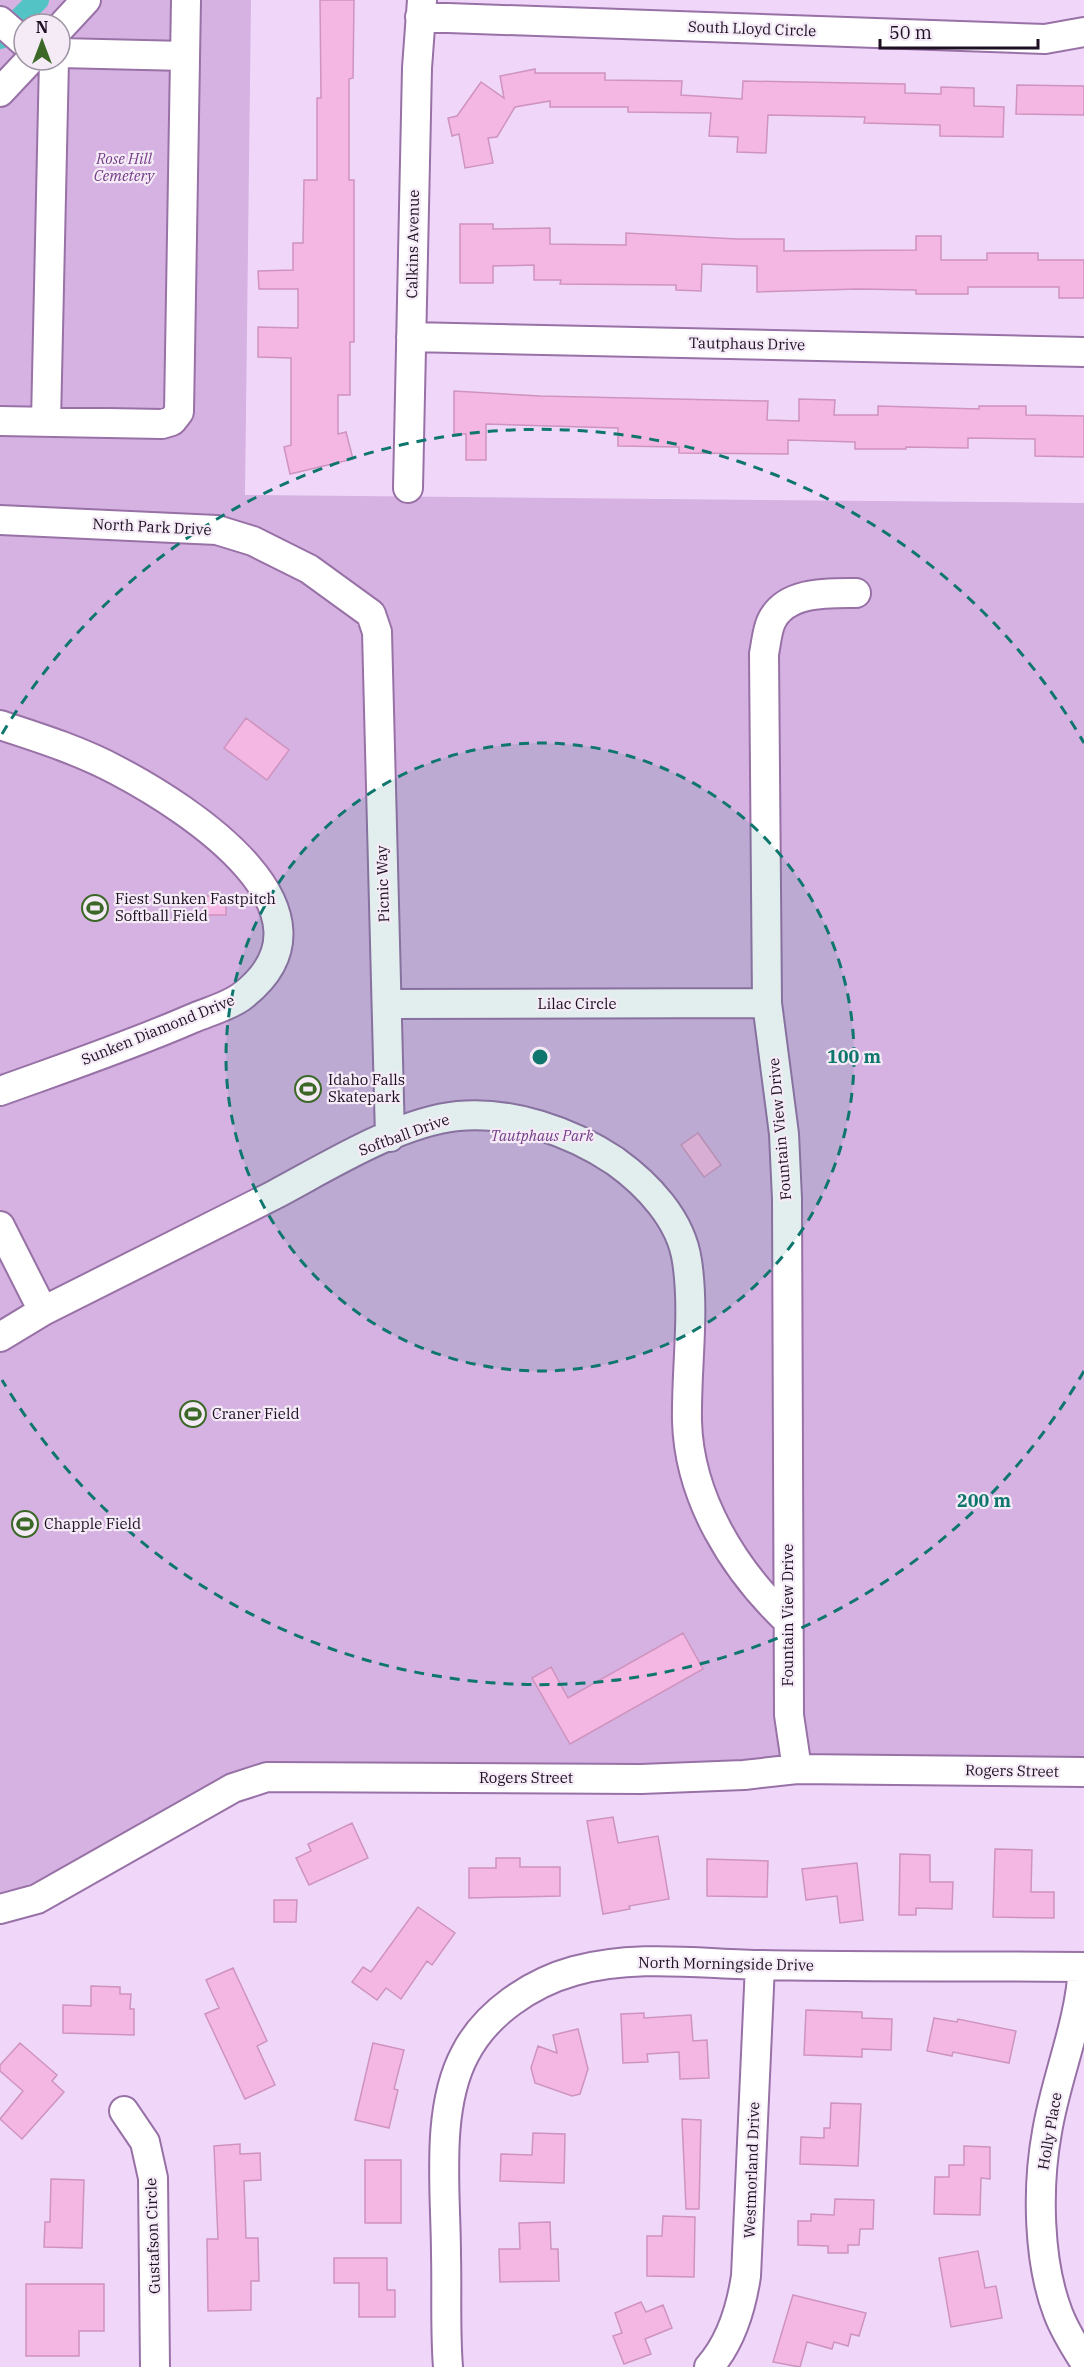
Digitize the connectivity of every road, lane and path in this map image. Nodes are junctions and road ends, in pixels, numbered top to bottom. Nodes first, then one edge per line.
1 (86, 0) edge
2 (186, 0) edge
3 (421, 9) edge
4 (72, 15) edge
5 (1084, 32) edge
6 (72, 53) edge
7 (185, 56) junction
8 (12, 57) edge
9 (54, 72) edge
10 (0, 92) edge
11 (411, 337) junction
12 (1084, 352) edge
13 (0, 421) edge
14 (46, 422) junction
15 (408, 488) dead end
16 (0, 520) edge
17 (856, 593) dead end
18 (377, 632) joint
19 (0, 725) edge
20 (387, 1004) junction
21 (767, 1004) junction
22 (0, 1091) edge
23 (390, 1137) junction
24 (0, 1226) edge
25 (43, 1311) junction
26 (0, 1336) edge
27 (788, 1621) junction
28 (797, 1769) junction
29 (1084, 1772) edge
30 (0, 1909) edge
31 (760, 1965) junction
32 (1084, 1967) edge
33 (124, 2111) dead end
34 (1084, 2361) edge
35 (155, 2367) edge
36 (448, 2367) edge
37 (709, 2367) edge

1 - 4 street
2 - 7 street
3 - 5 street, South Lloyd Circle
3 - 11 street, Calkins Avenue
6 - 7 street
7 - 14 street
8 - 10 street
9 - 14 street
11 - 12 street, Tautphaus Drive
11 - 15 street, Calkins Avenue
13 - 14 street
16 - 18 street, North Park Drive
17 - 21 street, Fountain View Drive
18 - 20 street, Picnic Way
19 - 22 street, Sunken Diamond Drive
20 - 21 street, Lilac Circle
20 - 23 street, Picnic Way
21 - 27 street, Fountain View Drive
23 - 25 street, Softball Drive
23 - 27 street, Softball Drive
24 - 25 street
25 - 26 street, Softball Drive
27 - 28 street, Fountain View Drive
28 - 29 street, Rogers Street
28 - 30 street, Rogers Street
31 - 32 street, North Morningside Drive
31 - 36 street, North Morningside Drive
31 - 37 street, Westmorland Drive
32 - 34 street, Holly Place
33 - 35 street, Gustafson Circle

